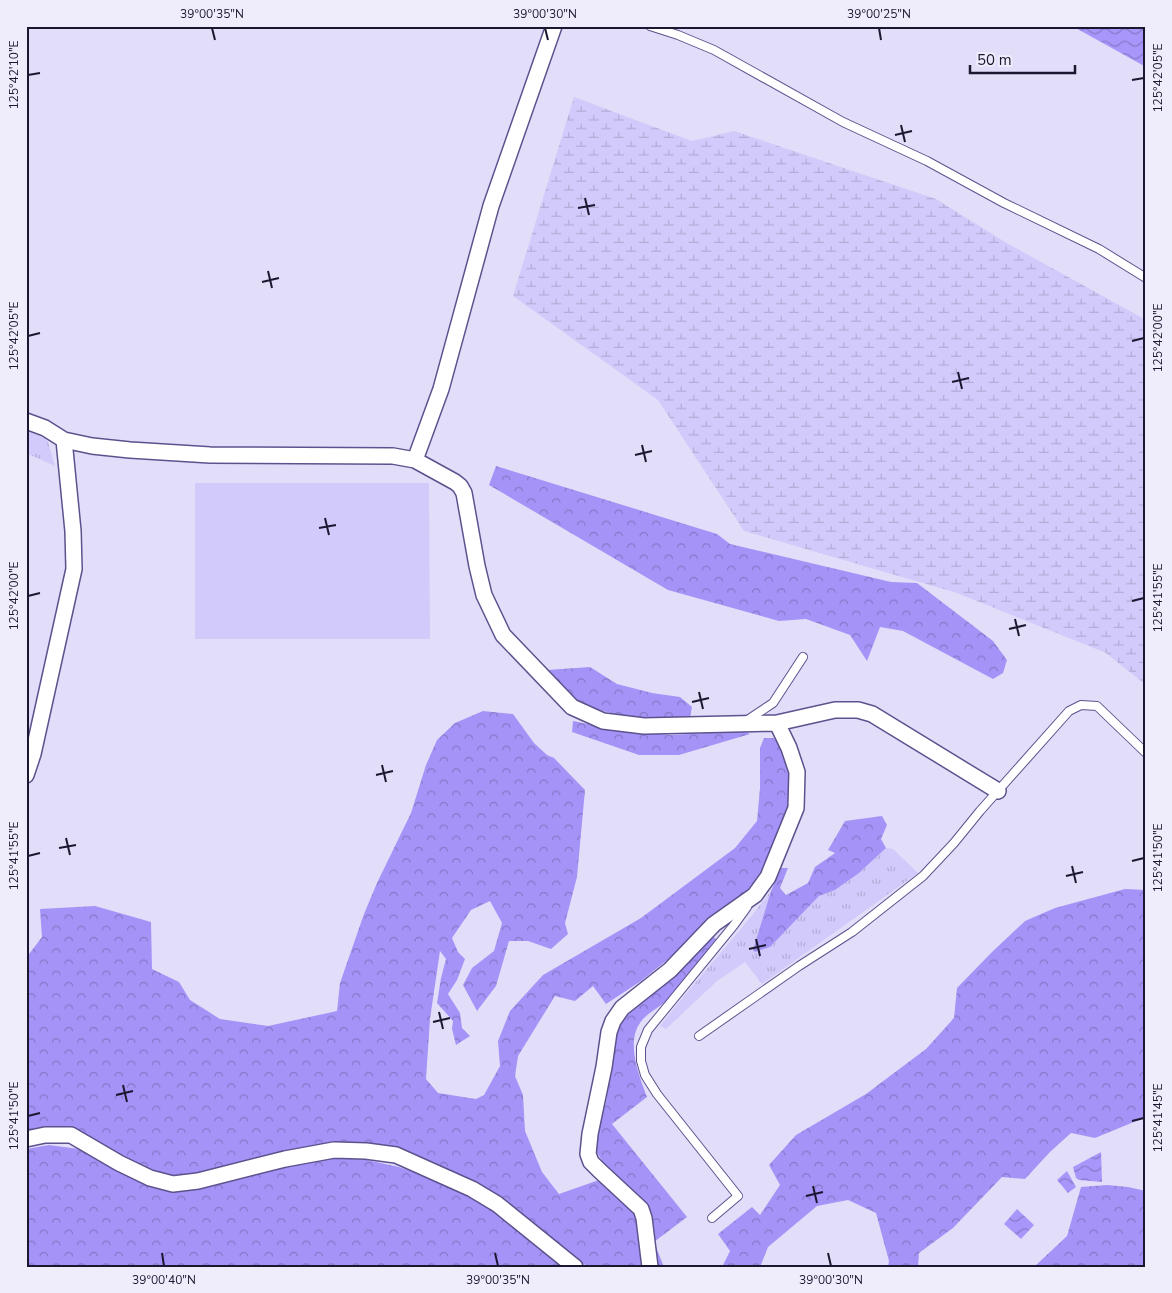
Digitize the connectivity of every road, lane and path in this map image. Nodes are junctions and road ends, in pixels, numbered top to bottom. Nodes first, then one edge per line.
1 (554, 26) edge
2 (650, 26) edge
3 (1146, 278) edge
4 (26, 421) edge
5 (64, 440) junction
6 (415, 460) junction
7 (803, 658) dead end
8 (42, 714) junction
9 (742, 723) junction
10 (777, 723) junction
11 (26, 726) edge
12 (1146, 753) edge
13 (26, 775) edge
14 (998, 791) junction
15 (755, 895) junction
16 (699, 1036) dead end
17 (26, 1139) edge
18 (712, 1218) dead end
19 (575, 1267) edge
20 (650, 1267) edge

1 - 6 street
2 - 3 lane
4 - 5 street
5 - 6 street
5 - 8 street
6 - 9 street
7 - 9 lane
8 - 11 street
8 - 13 street
9 - 10 street
10 - 14 street
10 - 15 street
12 - 14 lane
14 - 16 lane
15 - 18 lane
15 - 20 street
17 - 19 street

